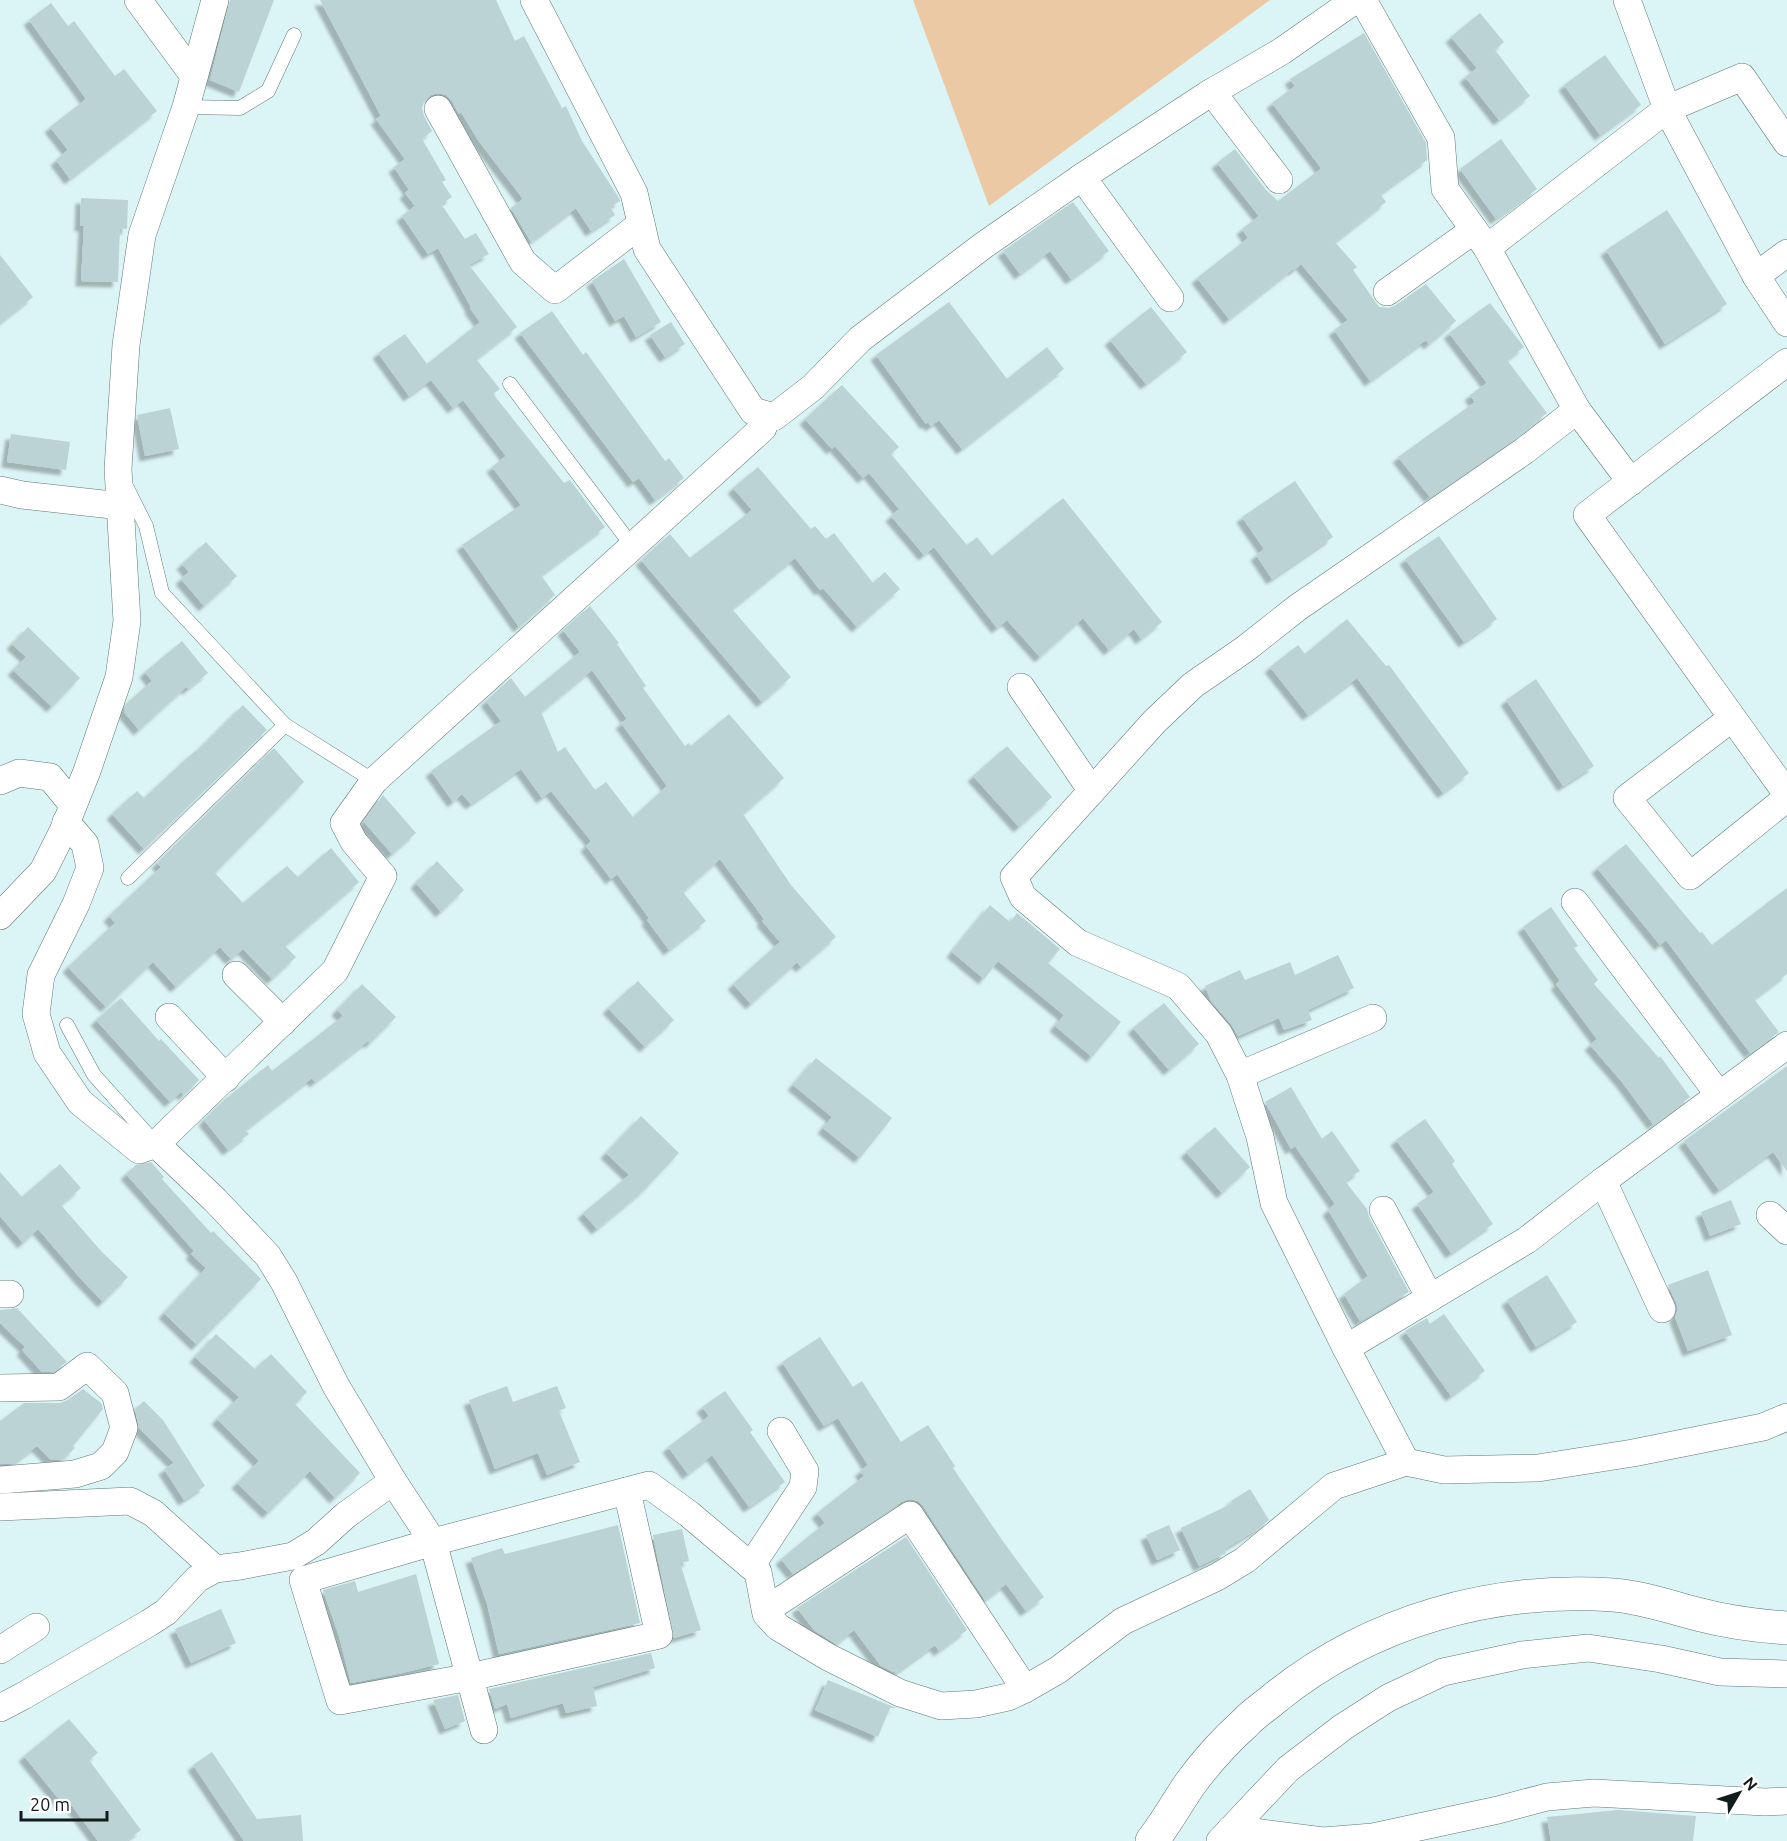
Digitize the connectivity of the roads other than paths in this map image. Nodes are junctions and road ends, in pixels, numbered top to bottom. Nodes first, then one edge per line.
1 (138, 0) edge
2 (215, 0) edge
3 (534, 0) edge
4 (1355, 0) edge
5 (1363, 0) edge
6 (1627, 0) edge
7 (294, 35) dead end
8 (194, 76) junction
9 (1212, 92) junction
10 (186, 107) junction
11 (438, 109) dead end
12 (1666, 110) junction
13 (1787, 143) edge
14 (1082, 177) junction
15 (1279, 180) dead end
16 (641, 224) junction
17 (1480, 239) junction
18 (1787, 253) edge
19 (1756, 276) junction
20 (1387, 292) dead end
21 (1170, 298) dead end
22 (1787, 323) edge
23 (1787, 362) edge
24 (510, 384) dead end
25 (1577, 410) junction
26 (766, 415) junction
27 (118, 469) junction
28 (1631, 482) junction
29 (0, 490) edge
30 (121, 506) junction
31 (633, 547) junction
32 (1021, 687) dead end
33 (1732, 718) junction
34 (285, 725) junction
35 (0, 781) edge
36 (374, 781) junction
37 (1092, 791) junction
38 (1787, 796) edge
39 (70, 814) junction
40 (128, 878) dead end
41 (1575, 902) dead end
42 (0, 916) edge
43 (236, 975) dead end
44 (169, 1017) dead end
45 (1373, 1018) dead end
46 (283, 1023) junction
47 (67, 1025) dead end
48 (1787, 1045) edge
49 (1239, 1075) junction
50 (226, 1078) junction
51 (1719, 1095) junction
52 (156, 1144) junction
53 (1603, 1181) junction
54 (1383, 1210) dead end
55 (1430, 1298) junction
56 (1662, 1308) dead end
57 (1347, 1348) junction
58 (0, 1388) edge
59 (1787, 1417) edge
60 (781, 1431) dead end
61 (1406, 1462) junction
62 (0, 1480) edge
63 (393, 1481) junction
64 (627, 1491) junction
65 (0, 1507) edge
66 (433, 1542) junction
67 (751, 1566) junction
68 (215, 1569) junction
69 (766, 1610) junction
70 (36, 1627) dead end
71 (1787, 1628) edge
72 (0, 1650) edge
73 (1787, 1674) edge
74 (470, 1677) junction
75 (1025, 1689) junction
76 (0, 1708) edge
77 (484, 1730) dead end
78 (1787, 1801) edge
79 (1225, 1835) edge
80 (1152, 1841) edge

1 - 8 street
2 - 8 street
3 - 16 street
4 - 9 street
5 - 17 street
6 - 12 street
7 - 10 lane
8 - 10 street
9 - 14 street
9 - 15 street
10 - 27 street
11 - 16 street
12 - 13 street
12 - 17 street
12 - 19 street
14 - 21 street
14 - 26 street
16 - 26 street
17 - 20 street
17 - 25 street
18 - 19 street
19 - 22 street
23 - 28 street
24 - 31 lane
25 - 28 street
25 - 37 street
26 - 31 street
27 - 30 street
27 - 34 lane
28 - 33 street
29 - 30 street
30 - 39 street
31 - 36 street
32 - 37 street
33 - 38 street
33 - 38 street
34 - 36 lane
34 - 40 lane
35 - 39 street
36 - 46 street
37 - 49 street
39 - 42 street
39 - 52 street
41 - 51 street
43 - 46 street
44 - 50 street
45 - 49 street
46 - 50 street
47 - 52 lane
48 - 51 street
49 - 57 street
50 - 52 street
51 - 53 street
52 - 63 street
53 - 55 street
53 - 56 street
54 - 55 street
55 - 57 street
57 - 61 street
58 - 62 street
59 - 61 street
60 - 67 street
61 - 75 street
63 - 66 street
63 - 68 street
64 - 66 street
64 - 67 street
64 - 74 street
65 - 68 street
66 - 74 street
66 - 74 street
67 - 69 street
68 - 76 street
69 - 75 street
69 - 75 street
70 - 72 street
71 - 80 street
73 - 79 street
74 - 77 street
78 - 79 street

